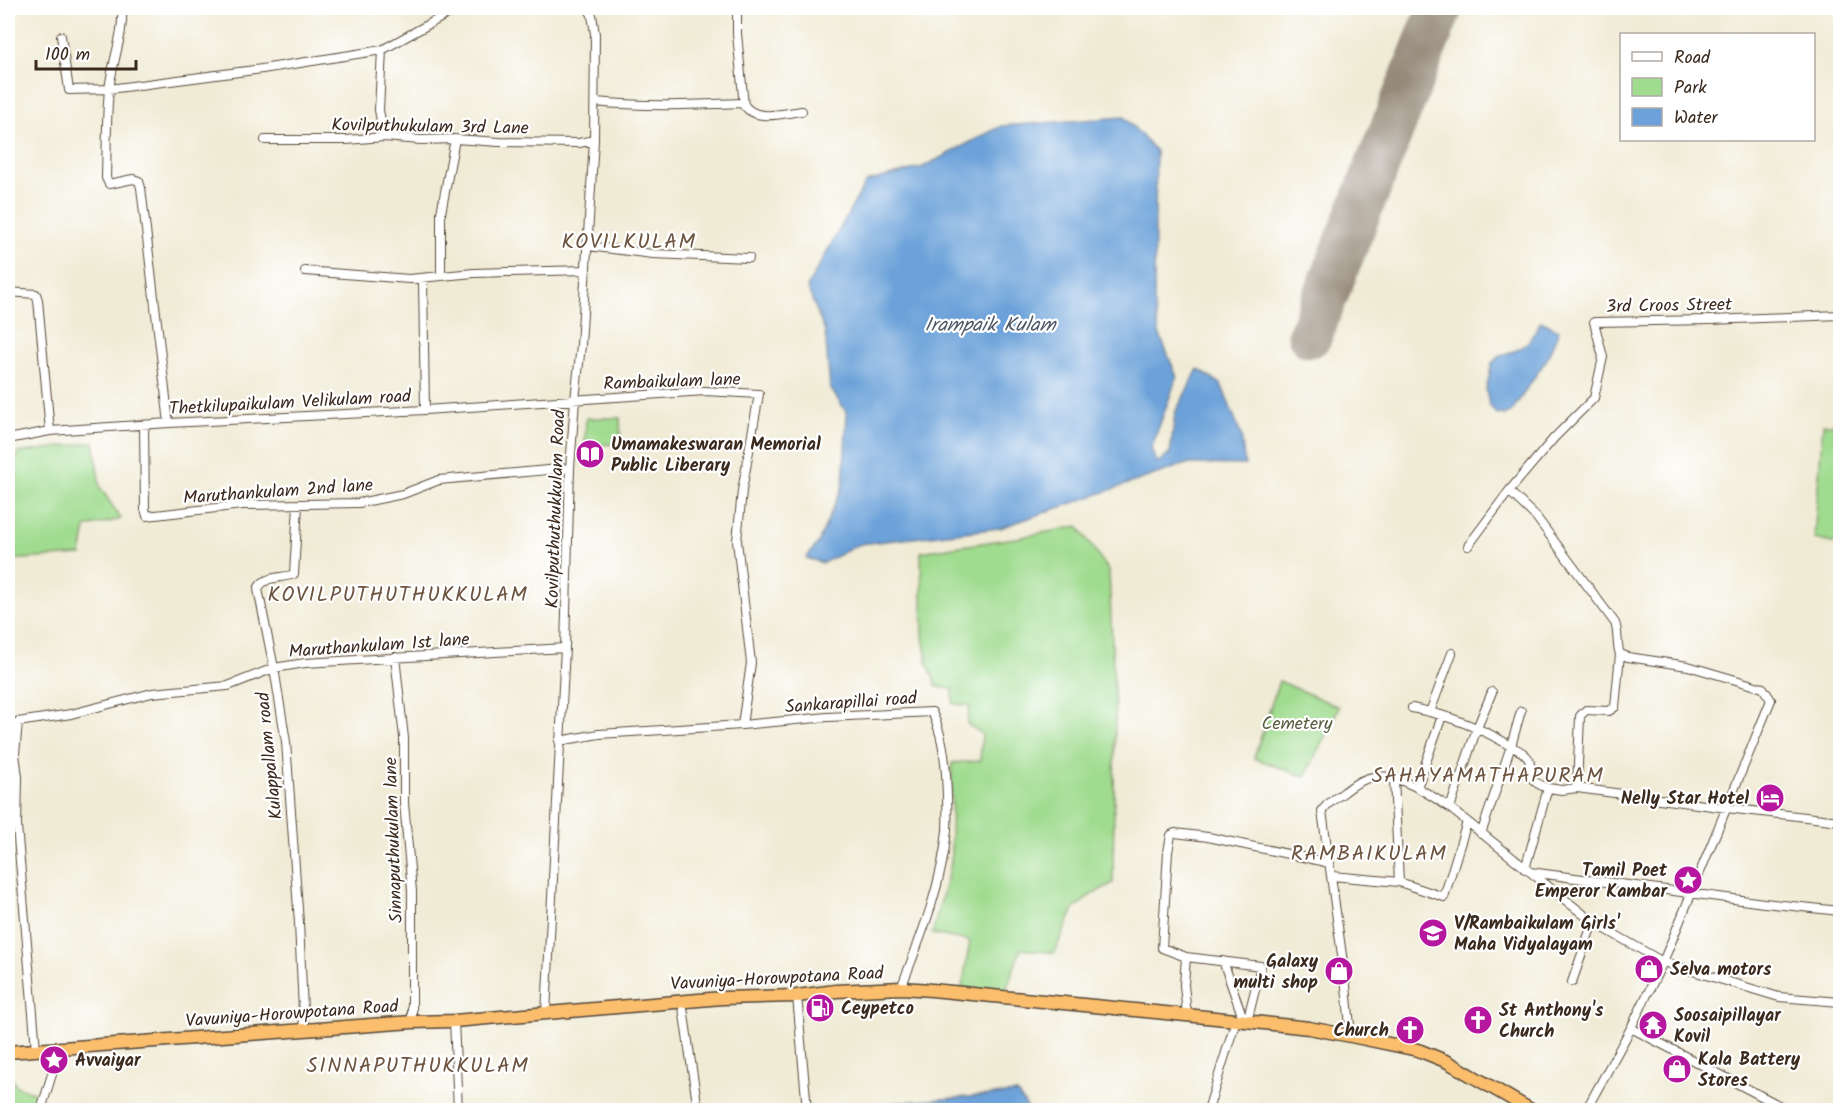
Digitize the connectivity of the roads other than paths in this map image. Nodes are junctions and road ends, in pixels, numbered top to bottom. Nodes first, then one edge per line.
1 (122, 8) edge
2 (458, 8) edge
3 (588, 8) edge
4 (737, 8) edge
5 (61, 36) dead end
6 (382, 50) junction
7 (109, 89) junction
8 (595, 102) junction
9 (744, 106) junction
10 (802, 111) dead end
11 (384, 137) junction
12 (455, 139) junction
13 (265, 140) dead end
14 (594, 140) junction
15 (588, 246) junction
16 (749, 258) dead end
17 (586, 270) junction
18 (305, 271) dead end
19 (441, 276) junction
20 (423, 279) junction
21 (8, 292) edge
22 (1840, 315) edge
23 (575, 400) junction
24 (425, 410) junction
25 (170, 423) junction
26 (144, 426) junction
27 (50, 431) junction
28 (8, 439) edge
29 (570, 468) junction
30 (1509, 491) junction
31 (298, 506) junction
32 (1468, 546) dead end
33 (565, 648) junction
34 (1452, 653) dead end
35 (1620, 654) junction
36 (395, 657) junction
37 (274, 668) junction
38 (1492, 692) dead end
39 (1412, 708) dead end
40 (1521, 711) dead end
41 (1430, 712) junction
42 (1442, 716) junction
43 (742, 725) junction
44 (1477, 728) junction
45 (559, 741) junction
46 (1511, 746) junction
47 (11, 753) edge
48 (1394, 779) junction
49 (1417, 788) junction
50 (1548, 788) junction
51 (1576, 788) junction
52 (1450, 808) junction
53 (1727, 808) junction
54 (1840, 821) edge
55 (1467, 822) junction
56 (1481, 834) junction
57 (1330, 863) junction
58 (1527, 870) junction
59 (1332, 876) junction
60 (1399, 882) junction
61 (1692, 892) junction
62 (1840, 911) edge
63 (1593, 922) junction
64 (1186, 957) junction
65 (1223, 961) junction
66 (1662, 962) junction
67 (1572, 982) dead end
68 (901, 988) junction
69 (797, 996) junction
70 (682, 1001) junction
71 (1840, 1002) edge
72 (546, 1013) junction
73 (1187, 1015) junction
74 (454, 1021) junction
75 (1242, 1021) junction
76 (412, 1022) junction
77 (1631, 1028) junction
78 (304, 1032) junction
79 (1351, 1036) junction
80 (60, 1048) junction
81 (36, 1049) junction
82 (8, 1052) edge
83 (40, 1110) edge
84 (458, 1110) edge
85 (698, 1110) edge
86 (807, 1110) edge
87 (1134, 1110) edge
88 (1183, 1110) edge
89 (1208, 1110) edge
90 (1531, 1110) edge
91 (1586, 1110) edge
92 (1788, 1110) edge

1 - 7 street
2 - 6 street
3 - 8 street, Kovilputhuthukkulam Road
4 - 9 street
5 - 7 street
6 - 7 street
6 - 11 street
7 - 25 street
8 - 9 street
8 - 14 street, Kovilputhuthukkulam Road
9 - 10 street
11 - 12 street, Kovilputhukulam 3rd Lane
11 - 13 street, Kovilputhukulam 3rd Lane
12 - 14 street, Kovilputhukulam 3rd Lane
12 - 19 street
14 - 15 street, Kovilputhuthukkulam Road
15 - 16 street
15 - 17 street, Kovilputhuthukkulam Road
17 - 19 street
17 - 23 street, Kovilputhuthukkulam Road
18 - 20 street
19 - 20 street
20 - 24 street
21 - 27 street
22 - 30 street, 3rd Croos Street
23 - 24 street, Thetkilupaikulam Velikulam road
23 - 29 street, Kovilputhuthukkulam Road
23 - 43 street, Rambaikulam lane
24 - 25 street, Thetkilupaikulam Velikulam road
25 - 26 street, Thetkilupaikulam Velikulam road
26 - 27 street, Thetkilupaikulam Velikulam road
26 - 31 street, Maruthankulam 2nd lane
27 - 28 street, Thetkilupaikulam Velikulam road
29 - 31 street, Maruthankulam 2nd lane
29 - 33 street, Kovilputhuthukkulam Road
30 - 32 street
30 - 35 street
31 - 37 street, Kulappallam road
33 - 36 street, Maruthankulam 1st lane
33 - 45 street, Kovilputhuthukkulam Road
34 - 41 street
35 - 51 street
35 - 53 street
36 - 37 street, Maruthankulam 1st lane
36 - 76 street, Sinnaputhukulam lane
37 - 47 street, Maruthankulam 1st lane
37 - 78 street, Kulappallam road
38 - 44 street
39 - 41 street
40 - 46 street
41 - 42 street
42 - 44 street
42 - 49 street
43 - 45 street, Sankarapillai road
43 - 68 street, Sankarapillai road
44 - 46 street
44 - 52 street
45 - 72 street, Kovilputhuthukkulam Road
46 - 50 street
46 - 56 street
47 - 81 street
48 - 49 street
48 - 57 street
48 - 60 street
49 - 52 street
50 - 51 street
50 - 58 street
51 - 53 street
52 - 55 street
53 - 54 street
53 - 61 street
55 - 56 street
55 - 60 street
56 - 58 street
57 - 59 street
57 - 64 street
58 - 61 street
58 - 63 street
59 - 60 street
59 - 79 street
61 - 62 street
61 - 66 street
63 - 66 street
63 - 67 street
64 - 65 street
64 - 73 street
65 - 75 street
65 - 75 street
66 - 71 street
66 - 77 street
68 - 69 highway, Vavuniya-Horowpotana Road
68 - 73 highway, Vavuniya-Horowpotana Road
69 - 70 highway, Vavuniya-Horowpotana Road
69 - 86 street
70 - 72 highway, Vavuniya-Horowpotana Road
70 - 85 street
72 - 74 highway, Vavuniya-Horowpotana Road
73 - 75 highway, Vavuniya-Horowpotana Road
74 - 76 highway, Vavuniya-Horowpotana Road
74 - 84 street
75 - 79 highway, Vavuniya-Horowpotana Road
75 - 89 street
76 - 78 highway, Vavuniya-Horowpotana Road
77 - 91 street
77 - 92 street
78 - 80 highway, Vavuniya-Horowpotana Road
79 - 90 highway, Vavuniya-Horowpotana Road
80 - 81 highway, Vavuniya-Horowpotana Road
80 - 83 street
81 - 82 highway, Vavuniya-Horowpotana Road
87 - 88 street

